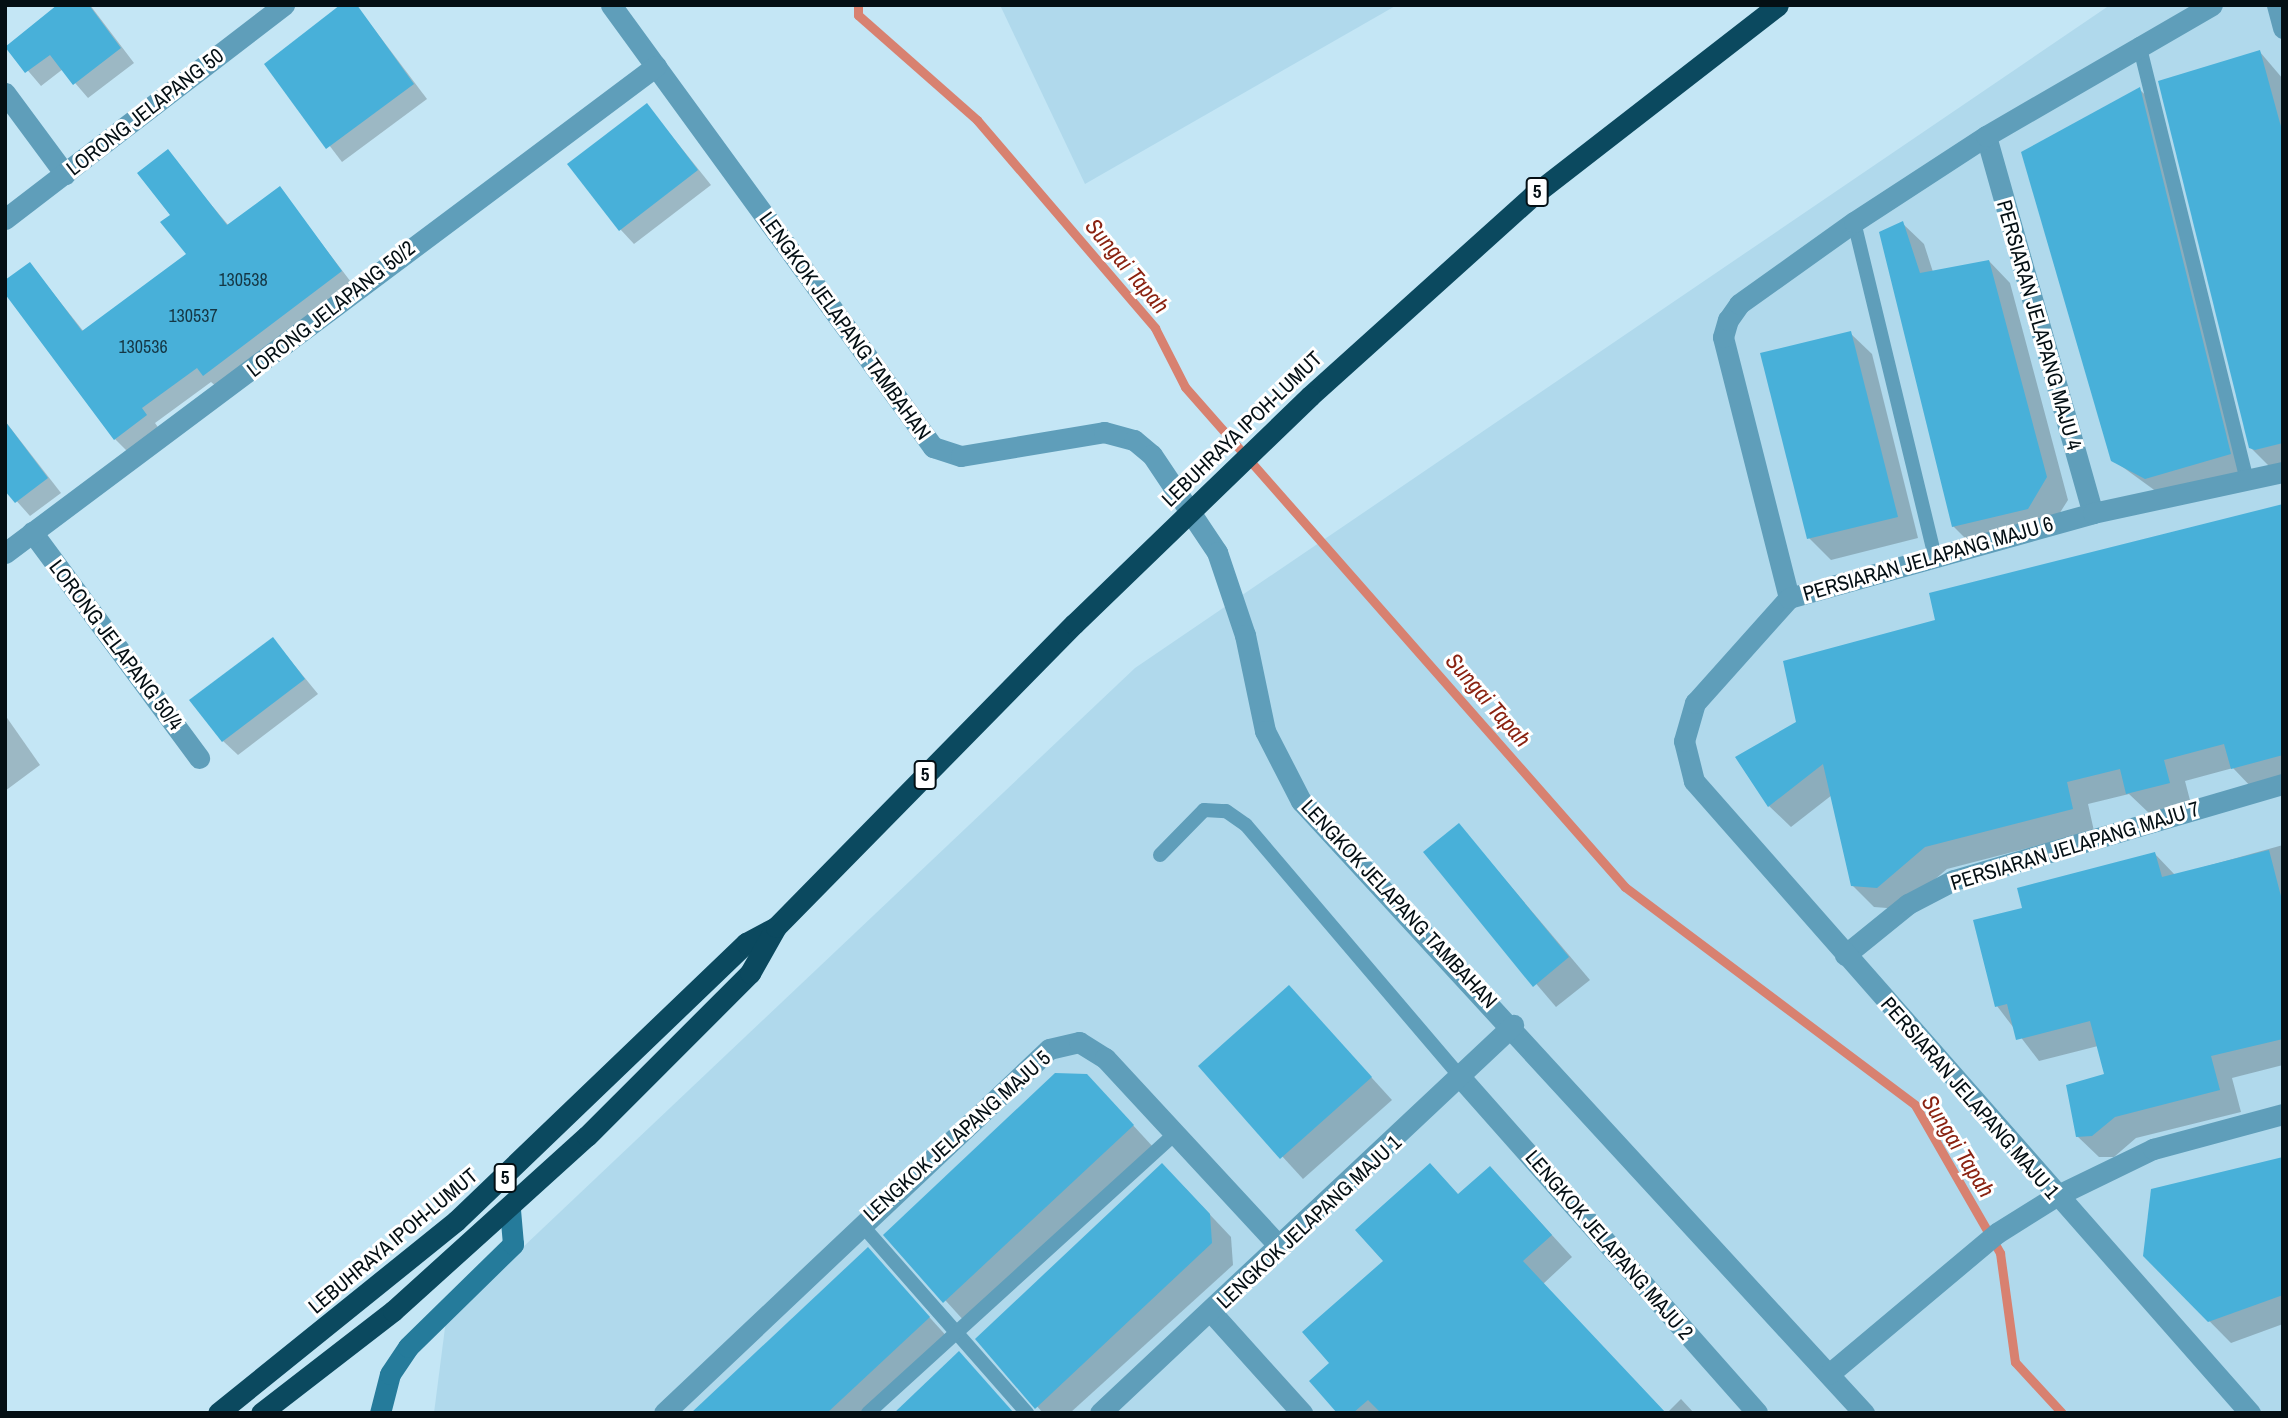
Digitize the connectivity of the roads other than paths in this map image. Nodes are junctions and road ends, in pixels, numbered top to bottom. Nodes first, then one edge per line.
1 (611, 5) edge
2 (1778, 5) edge
3 (2212, 5) edge
4 (2277, 5) edge
5 (275, 8) edge
6 (2283, 28) edge
7 (2139, 44) junction
8 (656, 66) junction
9 (5, 93) edge
10 (1986, 136) junction
11 (65, 174) junction
12 (5, 219) edge
13 (1854, 222) junction
14 (2283, 472) edge
15 (2247, 480) junction
16 (2093, 513) junction
17 (32, 532) junction
18 (5, 552) edge
19 (1935, 556) junction
20 (1789, 598) junction
21 (199, 758) dead end
22 (1694, 781) joint
23 (2283, 784) edge
24 (1160, 855) dead end
25 (776, 927) junction
26 (1845, 955) junction
27 (1513, 1025) junction
28 (1461, 1078) junction
29 (2283, 1114) edge
30 (1175, 1135) junction
31 (2056, 1196) junction
32 (510, 1210) junction
33 (860, 1224) junction
34 (1280, 1247) junction
35 (1212, 1314) junction
36 (957, 1332) junction
37 (1829, 1374) junction
38 (218, 1413) edge
39 (261, 1413) edge
40 (380, 1413) edge
41 (664, 1413) edge
42 (868, 1413) edge
43 (1027, 1413) edge
44 (1100, 1413) edge
45 (1302, 1413) edge
46 (1757, 1413) edge
47 (1864, 1413) edge
48 (2250, 1413) edge

1 - 8 street, LENGKOK JELAPANG TAMBAHAN
2 - 25 highway, LEBUHRAYA IPOH-LUMUT / 5, bridge
3 - 7 street
4 - 6 street
5 - 11 street, LORONG JELAPANG 50
7 - 10 street
7 - 15 lane
8 - 17 street, LORONG JELAPANG 50/2
8 - 27 street, LENGKOK JELAPANG TAMBAHAN
9 - 11 street
10 - 13 street
10 - 16 street, PERSIARAN JELAPANG MAJU 4
11 - 12 street, LORONG JELAPANG 50
13 - 19 lane
13 - 20 street
14 - 15 street, PERSIARAN JELAPANG MAJU 6
15 - 16 street, PERSIARAN JELAPANG MAJU 6
16 - 19 street, PERSIARAN JELAPANG MAJU 6
17 - 18 street, LORONG JELAPANG 50/2
17 - 21 street, LORONG JELAPANG 50/4
19 - 20 street, PERSIARAN JELAPANG MAJU 6
20 - 22 street, PERSIARAN JELAPANG MAJU 6
22 - 26 street, PERSIARAN JELAPANG MAJU 1
23 - 26 street, PERSIARAN JELAPANG MAJU 7
24 - 28 lane
25 - 32 highway, LEBUHRAYA IPOH-LUMUT / 5
25 - 38 highway, LEBUHRAYA IPOH-LUMUT / 5
26 - 31 street, PERSIARAN JELAPANG MAJU 1
27 - 28 street, LENGKOK JELAPANG MAJU 1
27 - 37 street, LENGKOK JELAPANG TAMBAHAN
28 - 34 street, LENGKOK JELAPANG MAJU 1
28 - 46 street, LENGKOK JELAPANG MAJU 2
29 - 31 street
30 - 33 street, LENGKOK JELAPANG MAJU 5
30 - 34 street, LENGKOK JELAPANG MAJU 5
30 - 36 lane
31 - 37 street
31 - 48 street, PERSIARAN JELAPANG MAJU 1
32 - 39 highway, LEBUHRAYA IPOH-LUMUT / 5
32 - 40 street
33 - 36 lane
33 - 41 street, LENGKOK JELAPANG MAJU 5
34 - 35 street, LENGKOK JELAPANG MAJU 1
35 - 44 street, LENGKOK JELAPANG MAJU 1
35 - 45 street
36 - 42 lane
36 - 43 lane
37 - 47 street, LENGKOK JELAPANG TAMBAHAN

